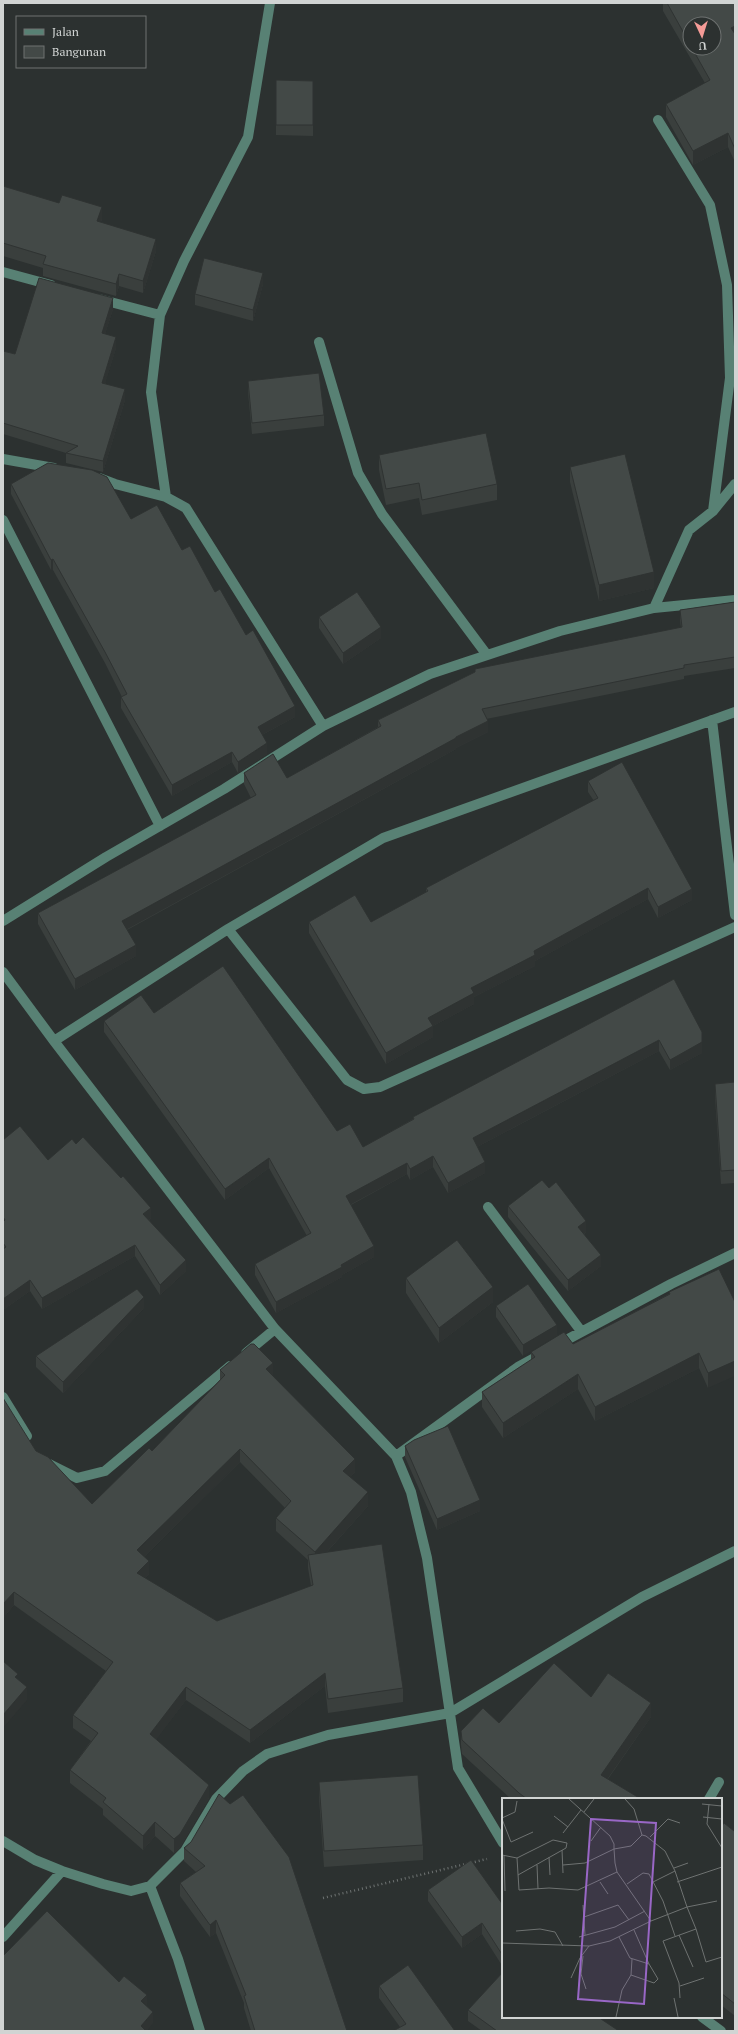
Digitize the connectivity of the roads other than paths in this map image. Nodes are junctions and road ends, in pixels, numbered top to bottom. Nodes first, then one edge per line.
1 (270, 3) edge
2 (658, 120) dead end
3 (3, 272) edge
4 (63, 288) edge
5 (92, 297) edge
6 (160, 315) junction
7 (319, 342) dead end
8 (3, 459) edge
9 (63, 470) edge
10 (86, 474) edge
11 (735, 484) edge
12 (166, 497) junction
13 (713, 511) junction
14 (3, 520) edge
15 (735, 600) edge
16 (654, 608) junction
17 (487, 655) junction
18 (735, 712) edge
19 (712, 720) junction
20 (323, 726) junction
21 (160, 826) junction
22 (735, 915) edge
23 (3, 921) edge
24 (735, 926) edge
25 (228, 929) junction
26 (3, 972) edge
27 (54, 1041) junction
28 (488, 1207) dead end
29 (735, 1253) edge
30 (275, 1329) junction
31 (581, 1331) junction
32 (3, 1397) edge
33 (30, 1442) edge
34 (38, 1455) edge
35 (396, 1456) junction
36 (735, 1551) edge
37 (450, 1713) junction
38 (719, 1782) dead end
39 (710, 1798) edge
40 (3, 1841) edge
41 (502, 1841) edge
42 (62, 1872) junction
43 (150, 1886) junction
44 (3, 1937) edge
45 (703, 2018) edge
46 (200, 2031) edge
47 (721, 2031) edge

1 - 6 street
2 - 13 street
3 - 4 street
5 - 6 street
6 - 12 street
7 - 17 street
8 - 9 street
10 - 12 street
11 - 13 street
12 - 20 street
13 - 16 street
14 - 21 street
15 - 16 street
16 - 17 street
17 - 20 street
18 - 19 street
19 - 22 street
19 - 25 street
20 - 21 street
21 - 23 street
24 - 25 street
25 - 27 street
26 - 27 street
27 - 30 street
28 - 31 street
29 - 31 street
30 - 34 street
30 - 35 street
31 - 35 street
32 - 33 street
35 - 37 street
36 - 37 street
37 - 41 street
37 - 43 street
38 - 39 street
40 - 42 street
42 - 43 street
42 - 44 street
43 - 46 street
45 - 47 street

